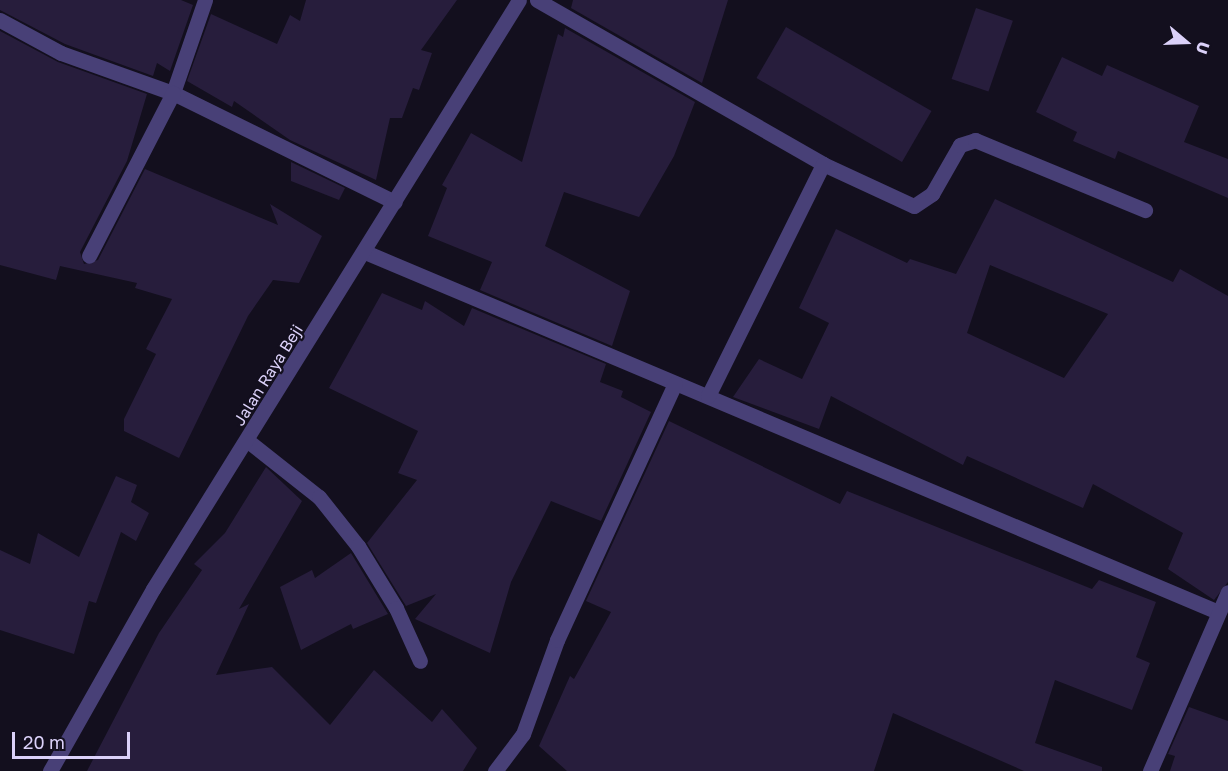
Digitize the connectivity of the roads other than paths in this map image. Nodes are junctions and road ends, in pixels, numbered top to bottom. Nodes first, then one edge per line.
1 (205, 0) edge
2 (519, 0) edge
3 (537, 0) edge
4 (0, 20) edge
5 (173, 93) junction
6 (823, 164) junction
7 (395, 202) junction
8 (1145, 210) dead end
9 (365, 252) junction
10 (89, 256) dead end
11 (675, 384) junction
12 (708, 396) junction
13 (248, 441) junction
14 (1228, 592) edge
15 (1218, 612) junction
16 (420, 661) dead end
17 (50, 771) edge
18 (495, 771) edge
19 (1150, 771) edge

1 - 5 street
2 - 7 street, Jalan Raya Beji
3 - 6 street
4 - 5 street
5 - 7 street
5 - 10 street
6 - 8 street
6 - 12 street
7 - 9 street, Jalan Raya Beji
9 - 11 street
9 - 13 street, Jalan Raya Beji
11 - 12 street
11 - 18 street
12 - 15 street
13 - 16 street
13 - 17 street, Jalan Raya Beji
14 - 15 street
15 - 19 street

